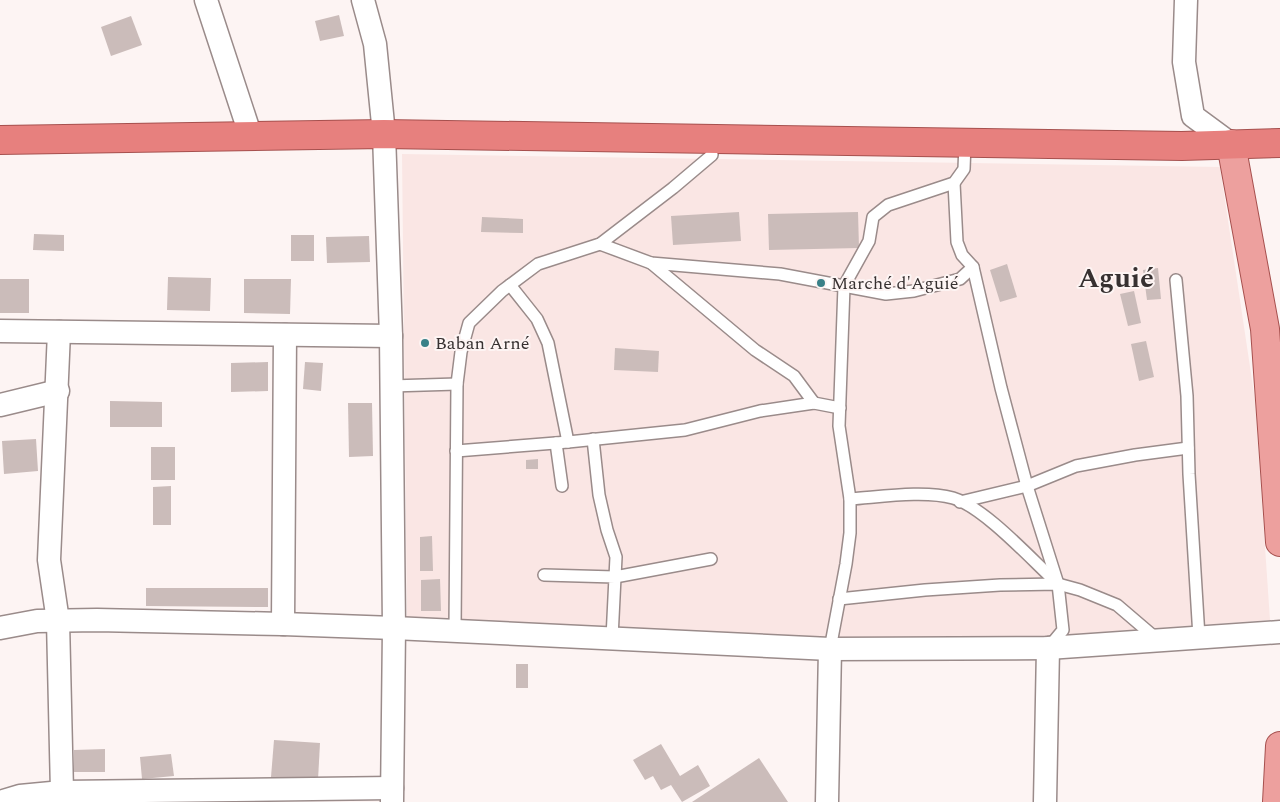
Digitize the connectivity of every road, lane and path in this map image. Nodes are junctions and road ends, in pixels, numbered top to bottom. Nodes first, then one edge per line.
1 (206, 0) edge
2 (363, 0) edge
3 (1186, 0) edge
4 (384, 134) junction
5 (251, 137) junction
6 (711, 139) junction
7 (0, 140) edge
8 (965, 143) junction
9 (1280, 143) edge
10 (1231, 144) junction
11 (954, 183) junction
12 (600, 244) junction
13 (651, 263) junction
14 (973, 268) junction
15 (1176, 280) dead end
16 (510, 285) junction
17 (844, 286) junction
18 (0, 331) edge
19 (59, 332) junction
20 (285, 335) junction
21 (391, 336) junction
22 (457, 384) junction
23 (391, 386) junction
24 (58, 391) junction
25 (1275, 400) edge
26 (814, 403) junction
27 (0, 405) edge
28 (840, 408) junction
29 (593, 439) junction
30 (562, 443) junction
31 (1188, 448) junction
32 (456, 451) junction
33 (562, 486) dead end
34 (1027, 486) junction
35 (850, 499) junction
36 (960, 502) junction
37 (1280, 542) edge
38 (711, 559) dead end
39 (544, 575) dead end
40 (615, 577) junction
41 (1058, 584) junction
42 (839, 598) junction
43 (58, 621) junction
44 (283, 624) junction
45 (0, 628) edge
46 (394, 628) junction
47 (455, 630) junction
48 (1280, 632) edge
49 (1199, 637) junction
50 (612, 638) junction
51 (1158, 640) junction
52 (1048, 648) junction
53 (830, 649) junction
54 (1280, 746) edge
55 (62, 792) junction
56 (392, 795) edge
57 (0, 802) edge
58 (827, 802) edge
59 (1045, 802) edge
60 (1277, 802) edge

1 - 5 street
2 - 4 street
3 - 10 street
4 - 5 highway
4 - 6 highway
4 - 21 street
5 - 7 highway
6 - 8 highway
6 - 12 lane
8 - 10 highway
8 - 11 lane
9 - 10 highway
10 - 25 main road
11 - 14 lane
11 - 17 lane
12 - 13 lane
12 - 16 lane
13 - 17 lane
13 - 26 lane
14 - 17 lane
14 - 34 lane
15 - 31 lane
16 - 22 lane
16 - 30 lane
17 - 28 lane
18 - 19 street
19 - 20 street
19 - 24 street
20 - 21 street
20 - 44 street
21 - 23 street
22 - 23 lane
22 - 32 lane
23 - 46 street
24 - 27 street
24 - 43 street
25 - 37 main road
26 - 28 lane
26 - 29 lane
28 - 35 lane
29 - 30 lane
29 - 40 lane
30 - 32 lane
30 - 33 lane
31 - 34 lane
31 - 49 lane
32 - 47 lane
34 - 36 lane
34 - 41 lane
35 - 36 lane
35 - 42 lane
36 - 41 lane
38 - 40 lane
39 - 40 lane
40 - 50 lane
41 - 42 lane
41 - 51 lane
41 - 52 lane
42 - 53 lane
43 - 44 street
43 - 45 street
43 - 55 street
44 - 46 street
46 - 47 street
46 - 56 street
47 - 50 street
48 - 49 street
49 - 51 street
50 - 53 street
51 - 52 street
52 - 53 street
52 - 59 street
53 - 58 street
54 - 60 main road
55 - 56 street
55 - 57 street

